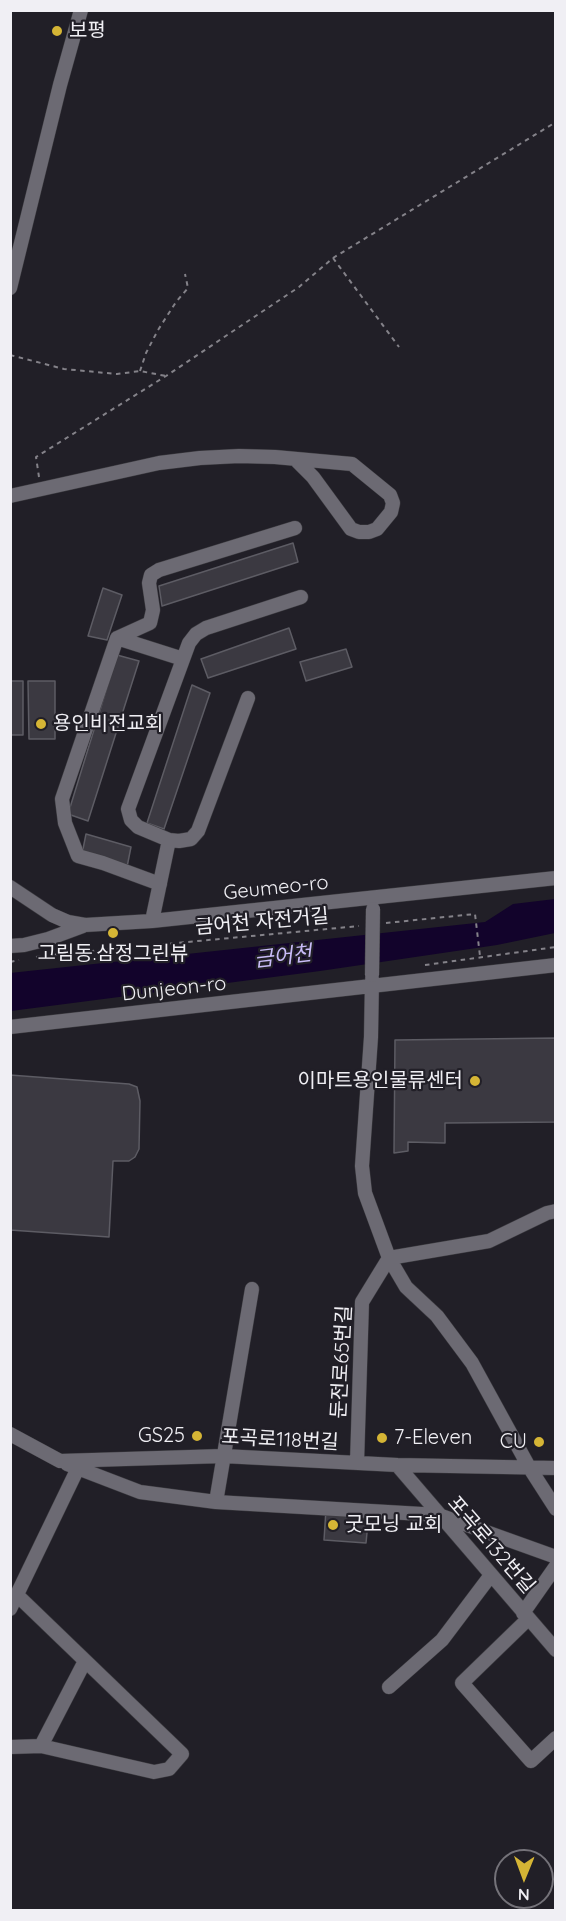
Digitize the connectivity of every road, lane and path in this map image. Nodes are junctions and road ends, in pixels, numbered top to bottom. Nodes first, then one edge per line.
1 (81, 10) edge
2 (555, 122) edge
3 (333, 258) junction
4 (185, 273) dead end
5 (10, 288) edge
6 (399, 347) dead end
7 (10, 355) edge
8 (140, 371) junction
9 (166, 376) junction
10 (296, 460) junction
11 (42, 490) junction
12 (10, 496) edge
13 (295, 528) dead end
14 (301, 597) dead end
15 (117, 638) junction
16 (183, 659) junction
17 (248, 698) dead end
18 (169, 840) junction
19 (555, 878) edge
20 (160, 884) junction
21 (10, 887) edge
22 (374, 903) junction
23 (152, 921) junction
24 (380, 924) dead end
25 (85, 925) junction
26 (369, 925) dead end
27 (10, 946) edge
28 (555, 947) edge
29 (480, 956) junction
30 (30, 958) dead end
31 (20, 960) dead end
32 (10, 962) edge
33 (555, 965) edge
34 (423, 966) dead end
35 (372, 981) junction
36 (10, 1027) edge
37 (555, 1211) edge
38 (389, 1258) junction
39 (252, 1289) dead end
40 (10, 1434) edge
41 (223, 1456) junction
42 (60, 1461) junction
43 (357, 1463) junction
44 (397, 1465) junction
45 (529, 1467) junction
46 (78, 1468) junction
47 (555, 1468) edge
48 (216, 1502) junction
49 (555, 1509) edge
50 (439, 1515) junction
51 (555, 1557) edge
52 (555, 1566) edge
53 (490, 1575) junction
54 (18, 1596) junction
55 (10, 1609) edge
56 (526, 1616) junction
57 (555, 1650) edge
58 (85, 1661) junction
59 (389, 1687) dead end
60 (555, 1738) edge
61 (41, 1746) junction
62 (10, 1747) edge

1 - 5 street
2 - 3 path
3 - 6 path
3 - 9 path
4 - 8 path
7 - 8 path
8 - 9 path
9 - 11 path
10 - 10 street
10 - 11 street
11 - 12 street
13 - 15 street
14 - 16 street
15 - 16 street
15 - 20 street
16 - 18 street
17 - 18 street
18 - 20 street
19 - 22 street, Geumeo-ro
20 - 23 street
21 - 25 street, Geumeo-ro
22 - 23 street, Geumeo-ro
22 - 35 street, bridge
23 - 25 street, Geumeo-ro
24 - 29 path
25 - 27 street
26 - 30 path, 금어천 자전거길
28 - 29 path
29 - 34 path
31 - 32 path
33 - 35 street, Dunjeon-ro
35 - 36 street, Dunjeon-ro
35 - 38 street
37 - 38 street
38 - 43 street, 둔전로65번길
38 - 45 street
39 - 41 street
40 - 42 street
41 - 42 street, 포곡로118번길
41 - 43 street, 포곡로118번길
41 - 48 street
42 - 46 street
43 - 44 street, 포곡로118번길
44 - 45 street, 포곡로118번길
44 - 50 street, 포곡로132번길
45 - 47 street, 포곡로118번길
45 - 49 street
46 - 48 street
46 - 54 street
48 - 50 street
50 - 51 street
50 - 53 street, 포곡로132번길
52 - 56 street
53 - 56 street, 포곡로132번길
53 - 59 street
54 - 55 street
54 - 58 street
56 - 57 street, 포곡로132번길
56 - 60 street
58 - 61 street
58 - 61 street
61 - 62 street

